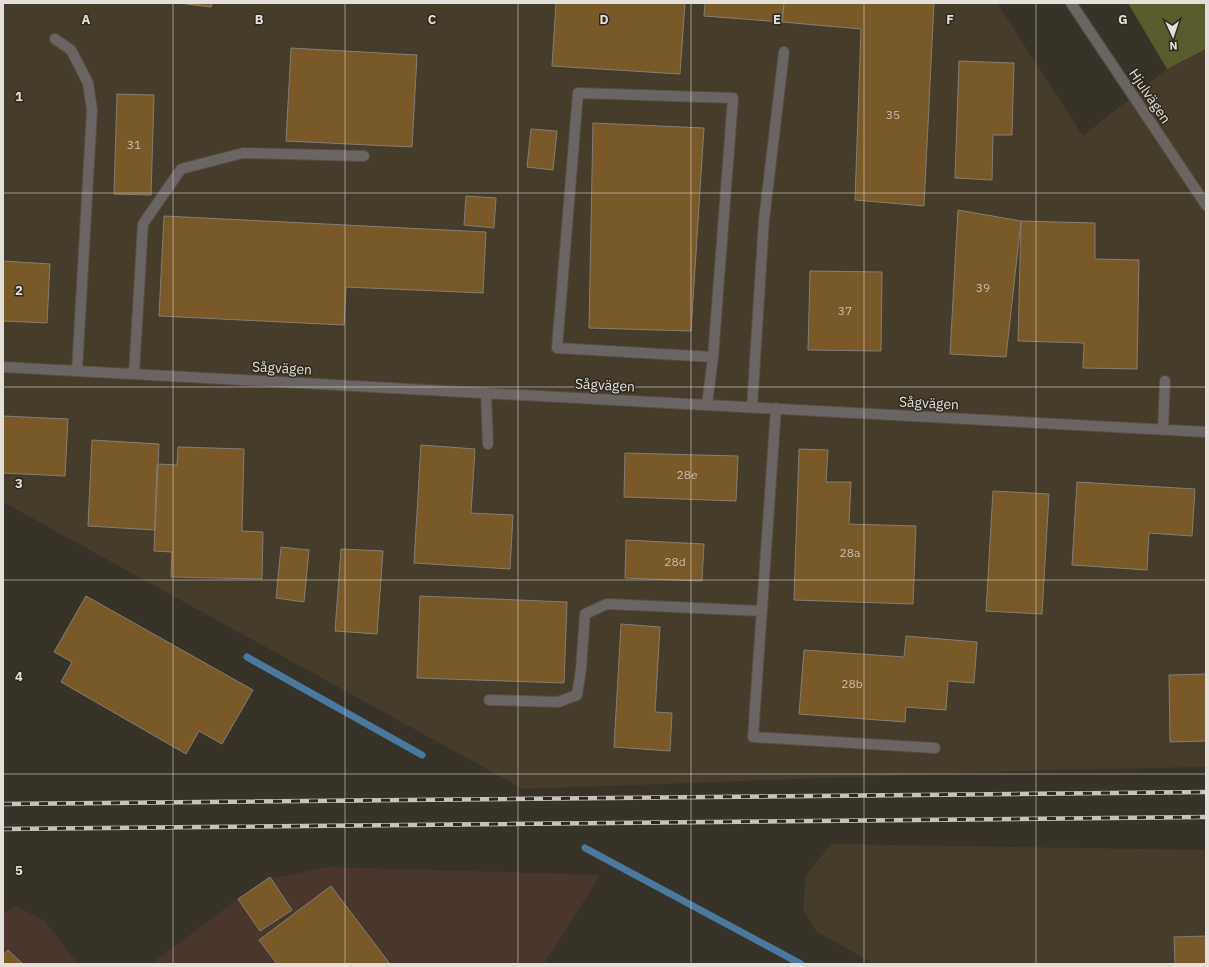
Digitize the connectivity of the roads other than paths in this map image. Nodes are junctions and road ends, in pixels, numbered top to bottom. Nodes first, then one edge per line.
1 (1071, 3) edge
2 (55, 39) dead end
3 (784, 52) dead end
4 (364, 156) dead end
5 (1206, 205) edge
6 (713, 357) junction
7 (3, 367) edge
8 (77, 371) junction
9 (134, 374) junction
10 (1165, 381) dead end
11 (486, 393) junction
12 (708, 405) junction
13 (752, 407) junction
14 (776, 408) junction
15 (1163, 429) junction
16 (1206, 432) edge
17 (488, 444) dead end
18 (762, 611) junction
19 (489, 700) dead end
20 (935, 748) dead end

1 - 5 street, Hjulvägen
2 - 8 street
3 - 13 street
4 - 9 street
6 - 6 street
6 - 12 street
7 - 8 street, Sågvägen
8 - 9 street, Sågvägen
9 - 11 street, Sågvägen
10 - 15 street
11 - 12 street, Sågvägen
11 - 17 street
12 - 13 street, Sågvägen
13 - 14 street, Sågvägen
14 - 15 street, Sågvägen
14 - 18 street
15 - 16 street, Sågvägen
18 - 19 street
18 - 20 street

